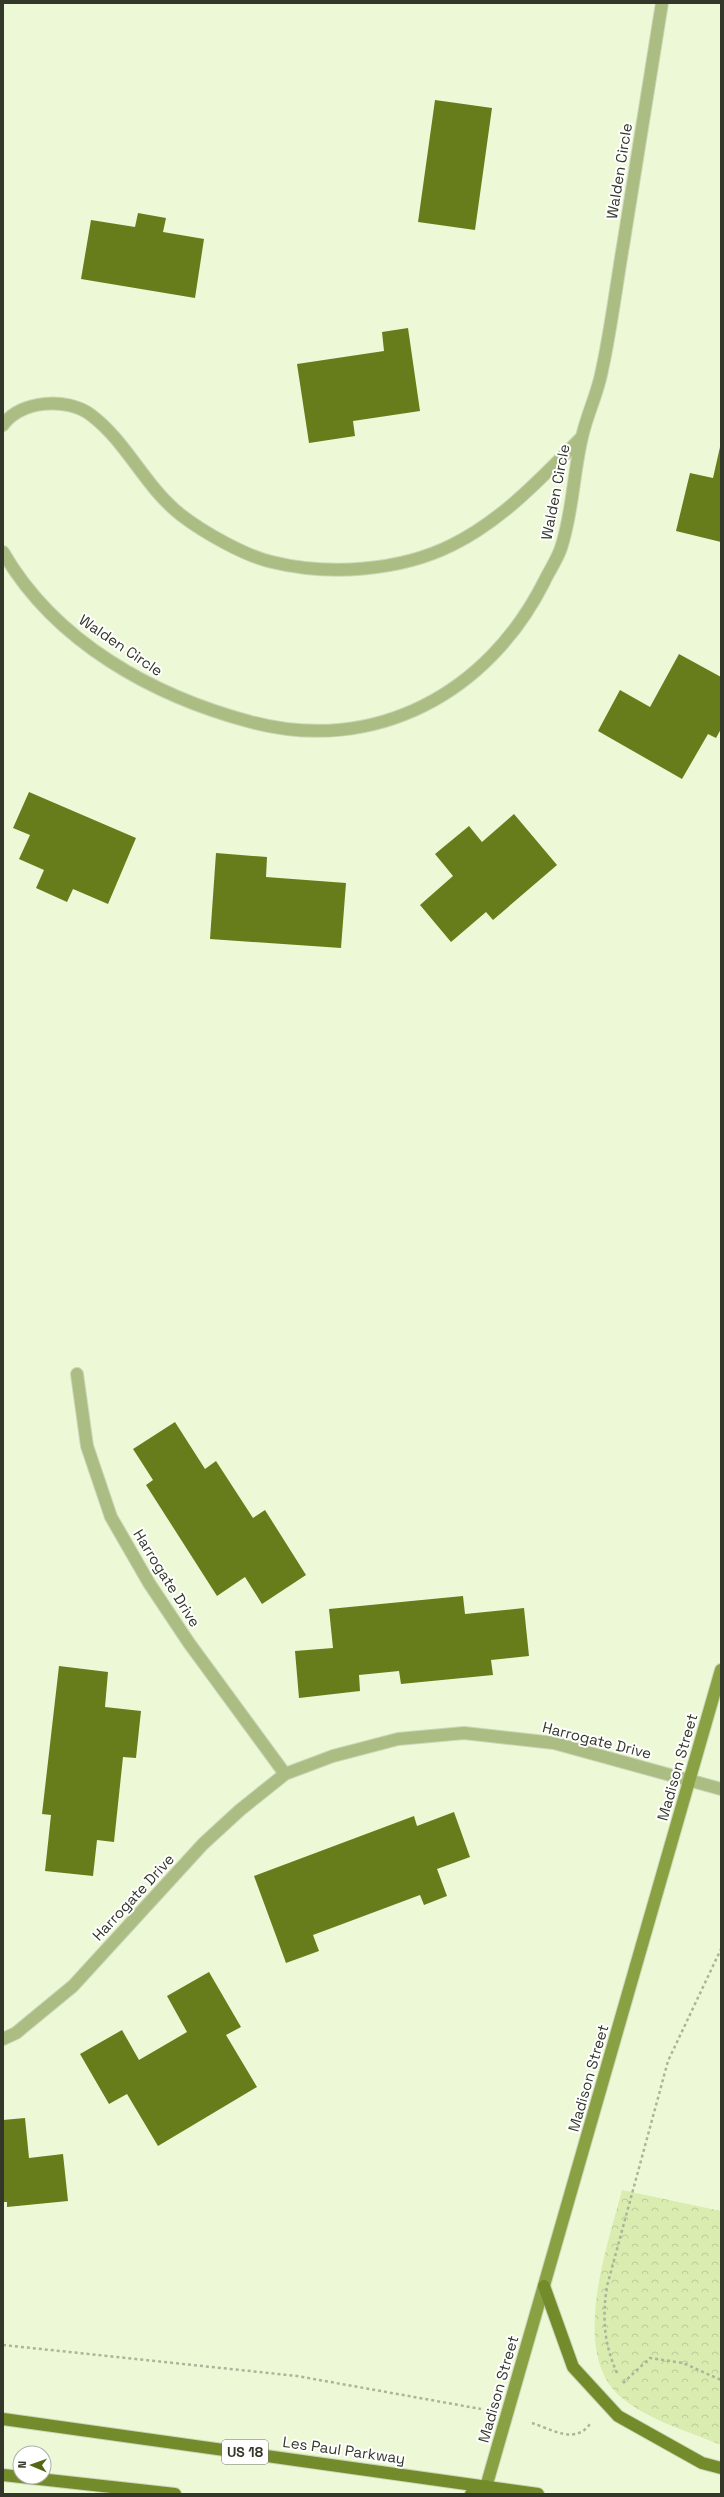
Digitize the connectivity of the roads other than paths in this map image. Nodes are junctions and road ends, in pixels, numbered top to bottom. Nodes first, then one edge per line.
1 (662, 3) edge
2 (3, 425) edge
3 (582, 437) junction
4 (3, 552) edge
5 (77, 1374) dead end
6 (721, 1670) edge
7 (285, 1774) junction
8 (690, 1781) junction
9 (721, 1789) edge
10 (3, 2039) edge
11 (544, 2286) junction
12 (3, 2419) edge
13 (721, 2468) edge
14 (3, 2475) edge
15 (485, 2490) edge
16 (175, 2494) edge
17 (471, 2494) edge
18 (538, 2494) edge

1 - 3 street, Walden Circle
2 - 3 street, Walden Circle
3 - 4 street, Walden Circle
5 - 7 street, Harrogate Drive
6 - 8 street, Madison Street
7 - 8 street, Harrogate Drive
7 - 10 street, Harrogate Drive
8 - 9 street, Harrogate Drive
8 - 11 street, Madison Street
11 - 13 main road
11 - 15 street, Madison Street
12 - 15 main road, Les Paul Parkway / US 18
14 - 16 main road
15 - 17 main road
15 - 18 main road, Les Paul Parkway / US 18

